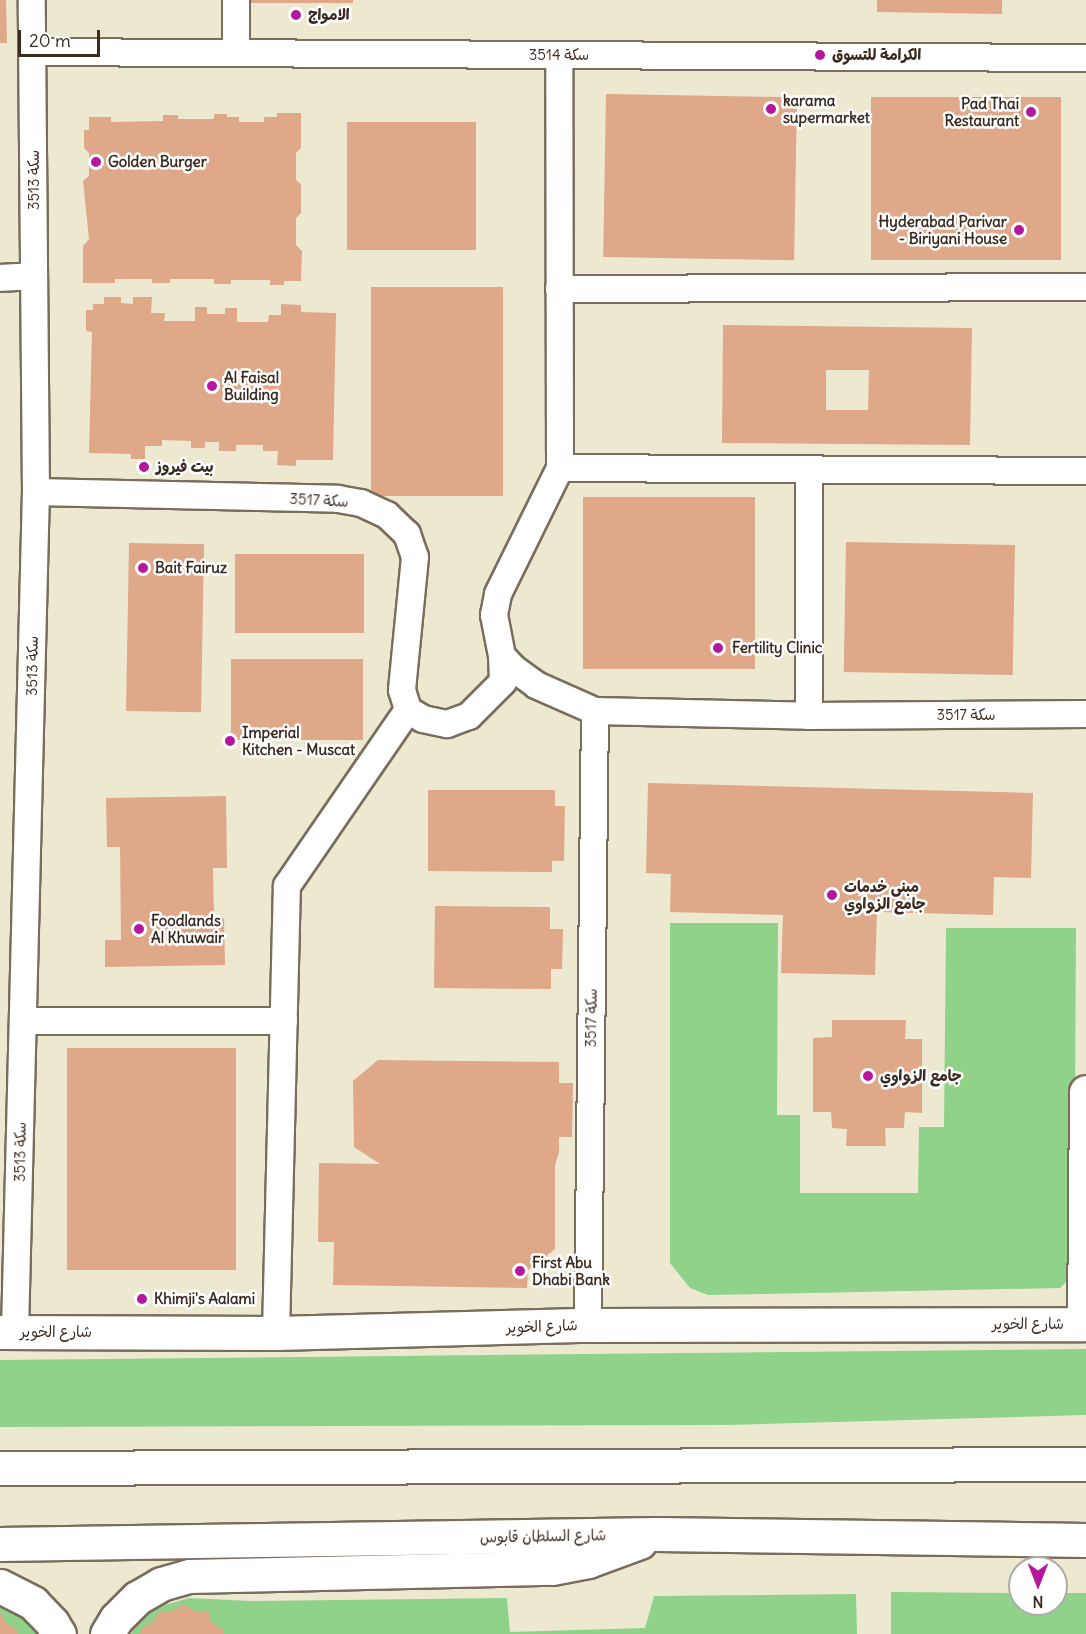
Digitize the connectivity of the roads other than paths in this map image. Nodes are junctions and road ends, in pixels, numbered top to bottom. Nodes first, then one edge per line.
1 (32, 0) edge
2 (236, 0) edge
3 (33, 52) junction
4 (236, 53) junction
5 (559, 55) junction
6 (1086, 58) edge
7 (34, 276) junction
8 (0, 278) edge
9 (1086, 287) edge
10 (559, 289) junction
11 (560, 468) junction
12 (809, 470) junction
13 (1086, 471) edge
14 (36, 492) junction
15 (515, 680) junction
16 (408, 710) junction
17 (595, 711) junction
18 (1086, 714) edge
19 (809, 717) junction
20 (23, 1020) junction
21 (284, 1020) junction
22 (1086, 1092) edge
23 (588, 1325) junction
24 (8, 1332) edge
25 (276, 1333) junction
26 (1086, 1446) edge
27 (1086, 1464) edge
28 (835, 1465) junction
29 (0, 1468) edge
30 (657, 1534) junction
31 (1086, 1540) edge
32 (0, 1544) edge
33 (0, 1586) edge
34 (59, 1634) edge
35 (106, 1634) edge

1 - 3 street, سكة 3513
2 - 4 street
3 - 4 street, سكة 3514
3 - 7 street, سكة 3513
4 - 5 street, سكة 3514
5 - 6 street, سكة 3514
5 - 10 street
7 - 8 street
7 - 14 street, سكة 3513
9 - 10 street
10 - 11 street
11 - 12 street
11 - 15 street
12 - 13 street
12 - 19 street
14 - 16 street, سكة 3517
14 - 20 street, سكة 3513
15 - 16 street
15 - 17 street, سكة 3517
16 - 21 street
17 - 19 street, سكة 3517
17 - 23 street, سكة 3517
18 - 19 street, سكة 3517
20 - 21 street
20 - 24 street, سكة 3513
21 - 25 street
22 - 23 main road, شارع الخوير
23 - 25 main road, شارع الخوير
24 - 25 main road, شارع الخوير
26 - 28 main road
27 - 28 main road
28 - 29 main road
30 - 31 main road, شارع السلطان قابوس
30 - 32 main road, شارع السلطان قابوس
30 - 35 main road
33 - 34 main road

